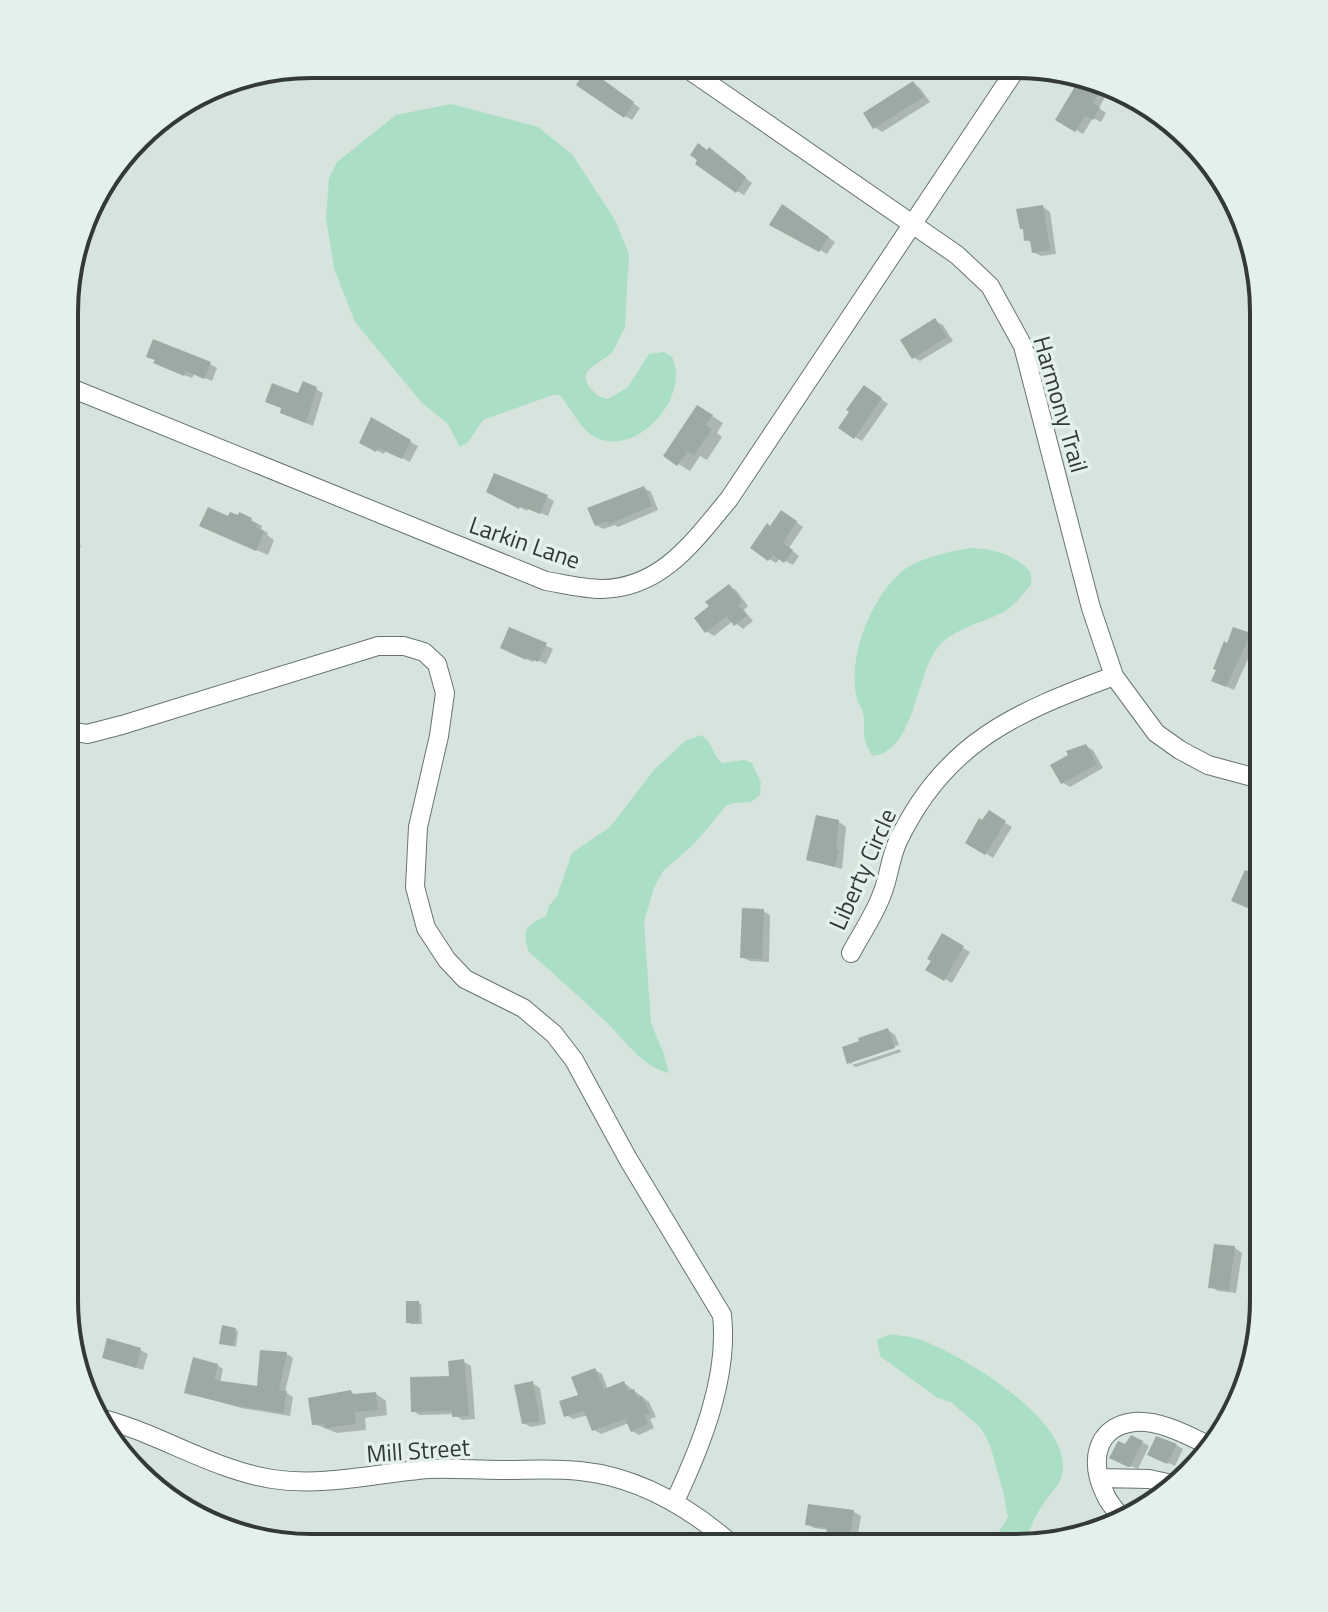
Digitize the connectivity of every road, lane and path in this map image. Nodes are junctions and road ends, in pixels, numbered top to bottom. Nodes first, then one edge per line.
1 (701, 78) edge
2 (1010, 78) edge
3 (911, 224) junction
4 (78, 391) edge
5 (1114, 676) junction
6 (78, 732) edge
7 (1250, 776) edge
8 (851, 953) dead end
9 (113, 1423) edge
10 (1202, 1442) edge
11 (1100, 1478) junction
12 (1162, 1482) edge
13 (675, 1501) junction
14 (1117, 1511) edge
15 (717, 1533) edge

1 - 3 street, Harmony Trail
2 - 3 street, Larkin Lane
3 - 4 street, Larkin Lane
3 - 5 street, Harmony Trail
5 - 7 street, Harmony Trail
5 - 8 street, Liberty Circle
6 - 13 street
9 - 13 street, Mill Street
10 - 11 street
11 - 12 street
11 - 14 street
13 - 15 street, Mill Street

